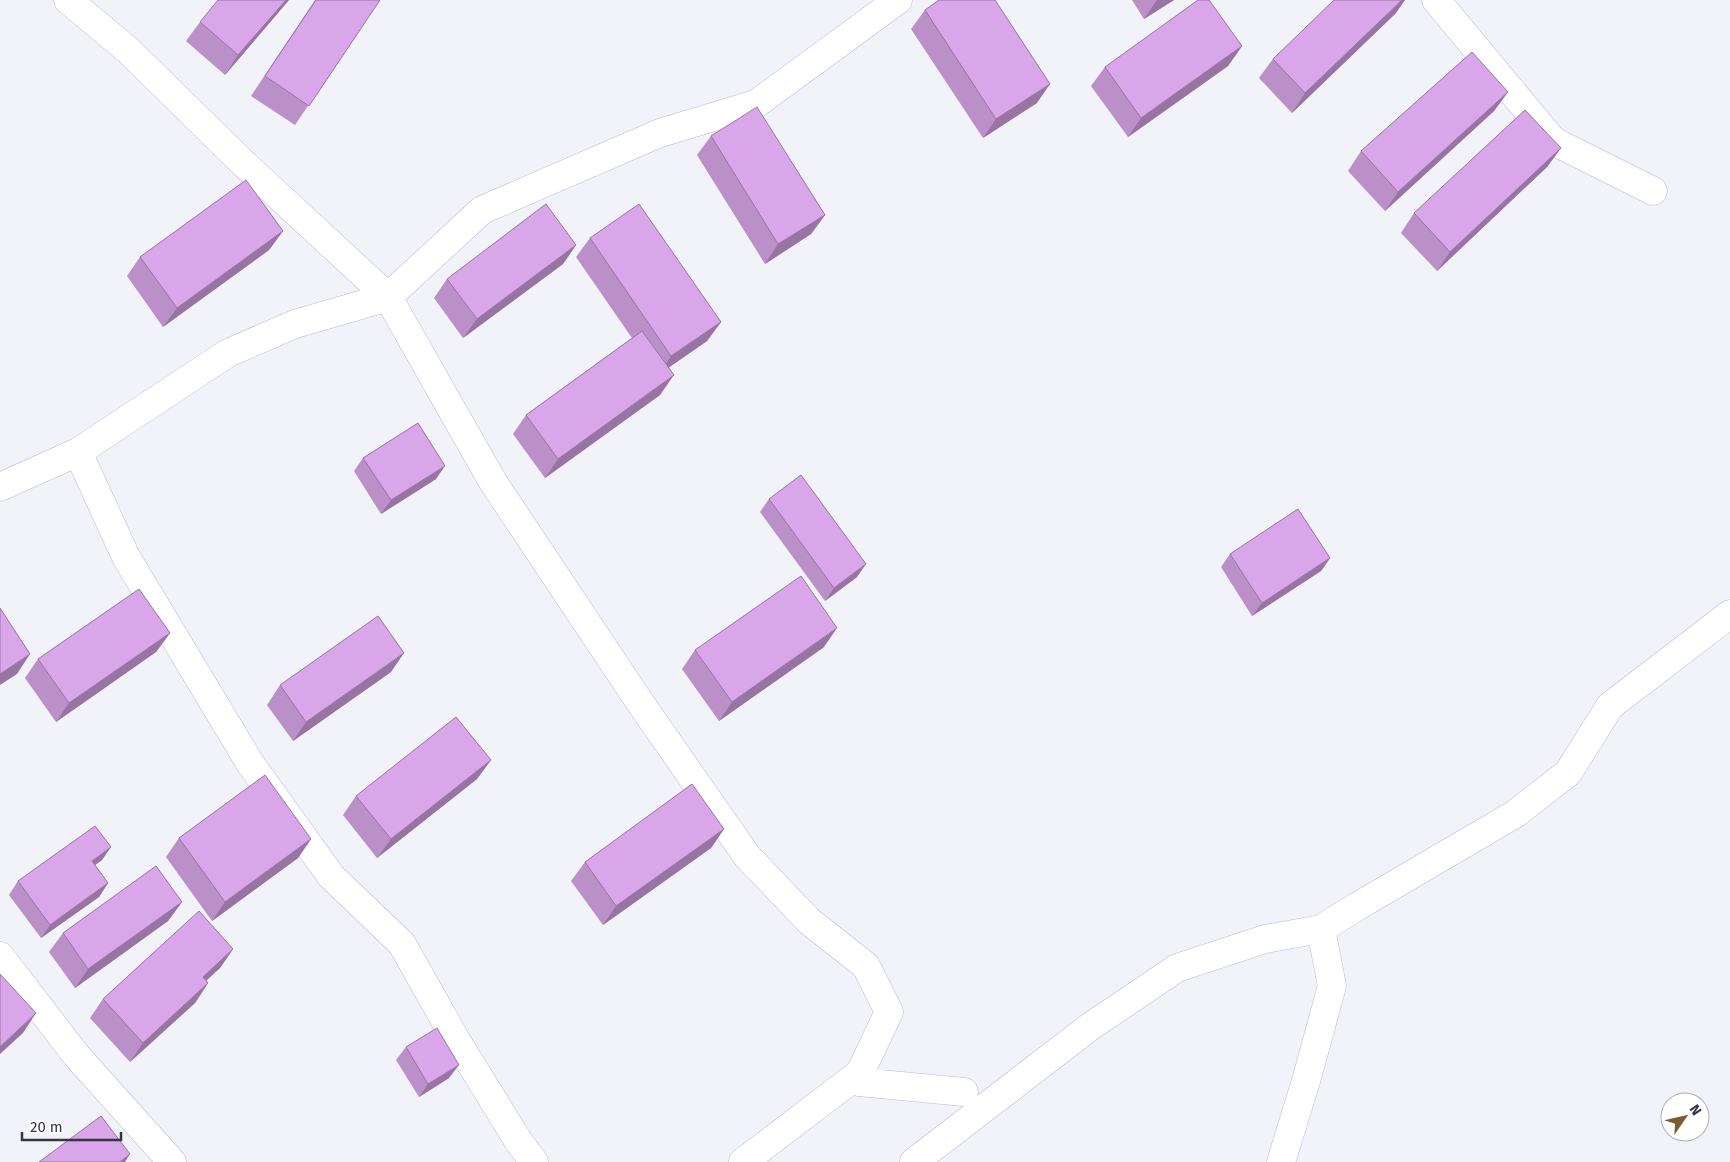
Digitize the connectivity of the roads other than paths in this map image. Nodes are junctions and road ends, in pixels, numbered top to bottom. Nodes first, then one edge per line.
1 (68, 0) edge
2 (898, 0) edge
3 (1436, 0) edge
4 (1653, 191) dead end
5 (388, 297) junction
6 (78, 452) junction
7 (0, 487) edge
8 (1730, 614) edge
9 (1321, 929) junction
10 (0, 956) edge
11 (860, 1073) junction
12 (964, 1092) dead end
13 (172, 1162) edge
14 (534, 1162) edge
15 (743, 1162) edge
16 (914, 1162) edge
17 (1281, 1162) edge

1 - 5 street
2 - 5 street
3 - 4 street
5 - 6 street
5 - 11 street
6 - 7 street
6 - 14 street
8 - 9 street
9 - 16 street
9 - 17 street
10 - 13 street
11 - 12 street
11 - 15 street

